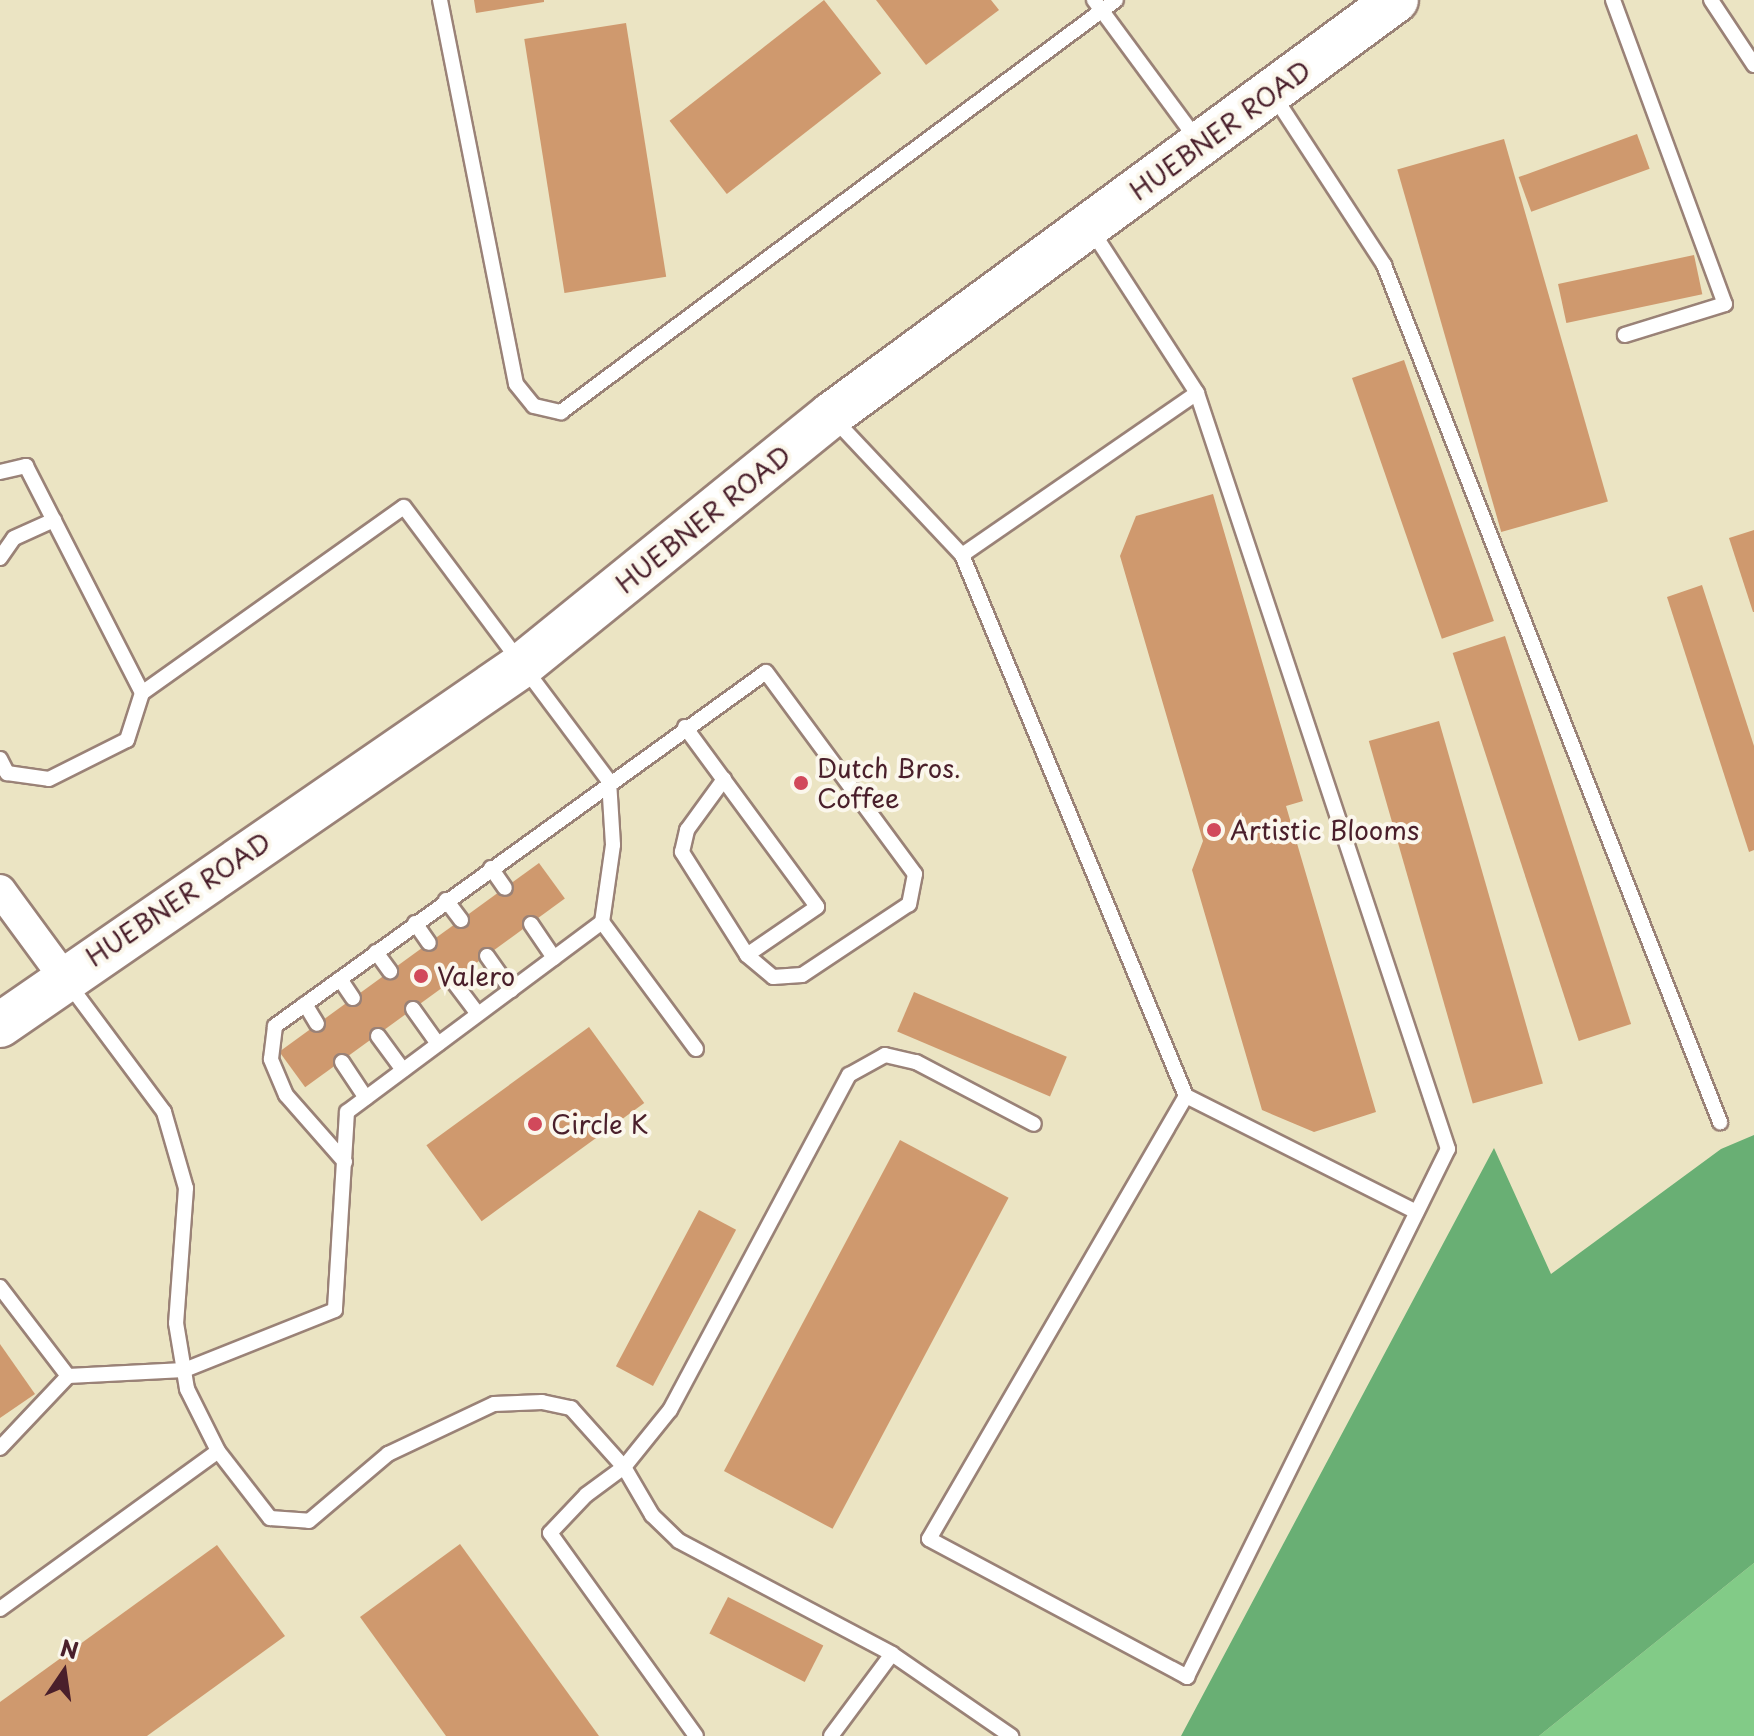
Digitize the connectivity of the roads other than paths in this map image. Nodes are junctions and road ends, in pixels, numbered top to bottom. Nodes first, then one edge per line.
1 (440, 0) edge
2 (1116, 0) edge
3 (1396, 0) edge
4 (1613, 0) edge
5 (1711, 0) edge
6 (1098, 5) edge
7 (1754, 65) edge
8 (1271, 92) junction
9 (1201, 144) junction
10 (1089, 226) junction
11 (1625, 335) dead end
12 (1197, 393) junction
13 (831, 415) junction
14 (0, 472) edge
15 (54, 520) junction
16 (7, 538) edge
17 (962, 555) junction
18 (0, 558) edge
19 (521, 666) junction
20 (142, 693) junction
21 (685, 727) junction
22 (0, 759) edge
23 (724, 779) junction
24 (609, 781) junction
25 (491, 868) junction
26 (505, 888) dead end
27 (0, 890) edge
28 (446, 900) junction
29 (461, 920) dead end
30 (602, 922) junction
31 (415, 923) junction
32 (531, 924) dead end
33 (429, 943) dead end
34 (376, 952) junction
35 (747, 955) junction
36 (487, 956) dead end
37 (554, 958) junction
38 (390, 971) dead end
39 (64, 977) junction
40 (340, 979) junction
41 (453, 981) dead end
42 (511, 990) junction
43 (353, 998) dead end
44 (305, 1004) junction
45 (413, 1009) dead end
46 (478, 1014) junction
47 (317, 1024) dead end
48 (0, 1025) edge
49 (378, 1036) dead end
50 (438, 1044) junction
51 (696, 1049) dead end
52 (342, 1062) dead end
53 (403, 1070) junction
54 (1186, 1096) junction
55 (366, 1098) junction
56 (1720, 1122) dead end
57 (1034, 1124) dead end
58 (345, 1162) junction
59 (1417, 1212) junction
60 (0, 1287) edge
61 (184, 1370) junction
62 (68, 1376) junction
63 (0, 1448) edge
64 (218, 1451) junction
65 (624, 1467) junction
66 (0, 1609) edge
67 (892, 1654) junction
68 (696, 1736) edge
69 (831, 1736) edge
70 (1011, 1736) edge

1 - 6 lane
2 - 6 lane
3 - 8 main road, HUEBNER ROAD
4 - 11 lane
5 - 7 lane
6 - 9 lane
8 - 9 main road, HUEBNER ROAD
8 - 56 lane
9 - 10 main road, HUEBNER ROAD
10 - 12 lane
10 - 13 main road, HUEBNER ROAD
12 - 17 lane
12 - 59 lane
13 - 17 lane
13 - 19 main road, HUEBNER ROAD
14 - 15 lane
15 - 16 lane
15 - 20 lane
16 - 18 lane
17 - 54 lane
19 - 20 lane
19 - 24 lane
19 - 39 main road, HUEBNER ROAD
20 - 22 lane
21 - 23 lane
21 - 24 lane
21 - 35 lane
23 - 35 lane
23 - 35 lane
24 - 25 lane
24 - 30 lane
25 - 26 lane
25 - 28 lane
27 - 39 street
28 - 29 lane
28 - 31 lane
30 - 37 lane
30 - 51 lane
31 - 33 lane
31 - 34 lane
32 - 37 lane
34 - 38 lane
34 - 40 lane
36 - 42 lane
37 - 42 lane
39 - 48 main road, HUEBNER ROAD
39 - 61 lane
40 - 43 lane
40 - 44 lane
41 - 46 lane
42 - 46 lane
44 - 47 lane
44 - 58 lane
45 - 50 lane
46 - 50 lane
49 - 53 lane
50 - 53 lane
52 - 55 lane
53 - 55 lane
54 - 59 lane
54 - 59 lane
55 - 58 lane
57 - 65 lane
58 - 61 lane
60 - 62 lane
61 - 62 lane
61 - 64 lane
62 - 63 lane
64 - 65 lane
64 - 66 lane
65 - 67 lane
65 - 68 lane
67 - 69 lane
67 - 70 lane

